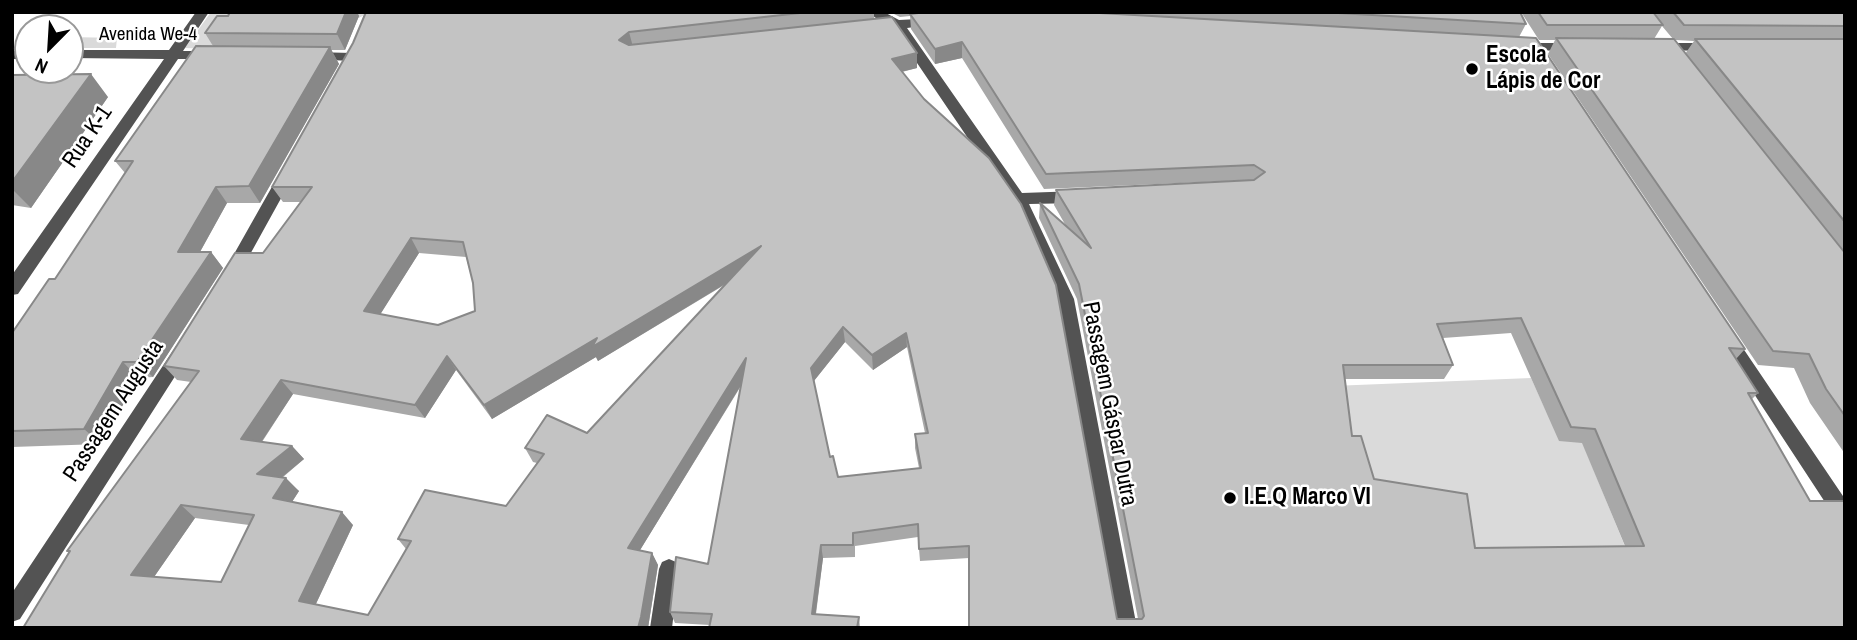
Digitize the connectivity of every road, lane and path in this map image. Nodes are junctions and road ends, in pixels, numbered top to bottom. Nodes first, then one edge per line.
1 (203, 12) edge
2 (873, 12) edge
3 (946, 19) edge
4 (898, 24) junction
5 (1519, 24) edge
6 (858, 29) edge
7 (1654, 30) edge
8 (360, 36) edge
9 (1505, 46) edge
10 (1533, 47) junction
11 (1587, 47) edge
12 (1641, 47) edge
13 (1722, 47) edge
14 (1672, 53) junction
15 (84, 54) edge
16 (172, 54) junction
17 (227, 55) edge
18 (296, 56) edge
19 (352, 57) junction
20 (1548, 70) edge
21 (339, 80) edge
22 (294, 162) edge
23 (1093, 196) edge
24 (1016, 199) junction
25 (12, 289) edge
26 (223, 290) edge
27 (1715, 321) edge
28 (192, 336) edge
29 (1845, 516) edge
30 (669, 569) dead end
31 (12, 612) edge
32 (661, 628) edge
33 (1126, 628) edge

1 - 16 street, Rua K-1
2 - 4 street
3 - 4 street
4 - 6 street
4 - 24 street, Passagem Gáspar Dutra
5 - 10 street
7 - 14 street
8 - 19 street
9 - 10 street
10 - 11 street
10 - 20 street
12 - 14 street
13 - 14 street
15 - 16 street, Avenida We-4
16 - 17 street, Avenida We-4
16 - 25 street, Rua K-1
18 - 19 street
19 - 21 street
22 - 26 street
23 - 24 street
24 - 33 street, Passagem Gáspar Dutra
27 - 29 street
28 - 31 street, Passagem Augusta
30 - 32 street

